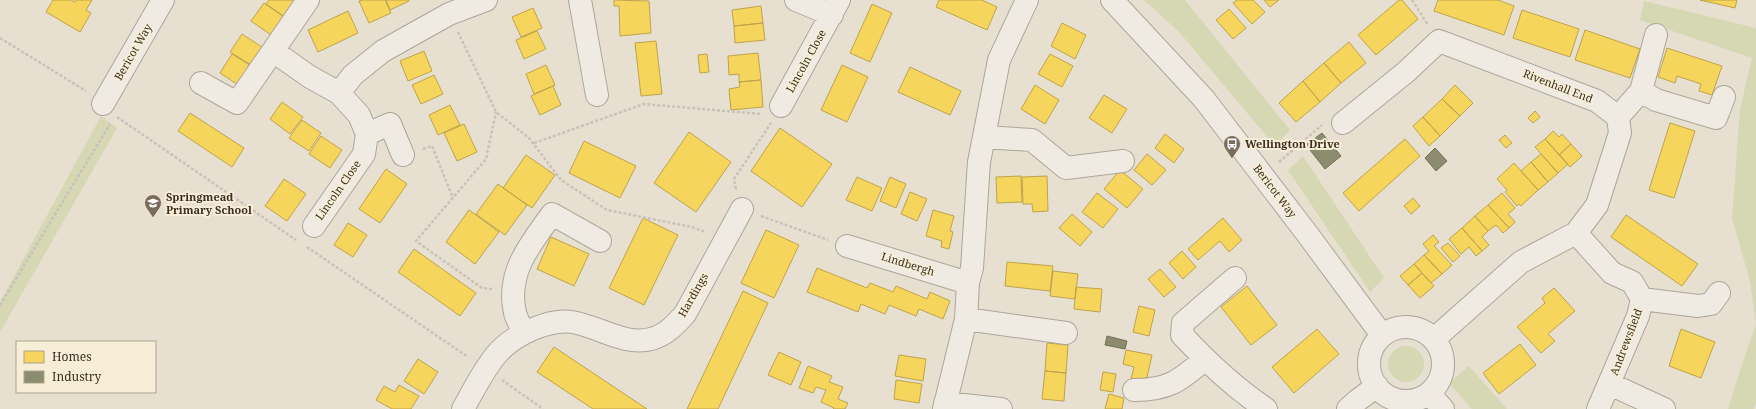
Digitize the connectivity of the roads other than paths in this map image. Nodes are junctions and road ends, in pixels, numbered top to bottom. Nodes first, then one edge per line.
1 (162, 0) edge
2 (308, 0) edge
3 (486, 0) edge
4 (580, 0) edge
5 (796, 0) edge
6 (1027, 0) edge
7 (1112, 0) edge
8 (446, 7) edge
9 (835, 8) edge
10 (1656, 35) dead end
11 (273, 51) junction
12 (201, 83) dead end
13 (1641, 91) junction
14 (339, 92) junction
15 (597, 96) dead end
16 (1724, 98) dead end
17 (103, 104) dead end
18 (778, 111) road end
19 (1618, 117) junction
20 (1343, 123) road end
21 (367, 134) junction
22 (984, 137) junction
23 (404, 155) road end
24 (1123, 161) dead end
25 (741, 210) road end
26 (314, 226) dead end
27 (1576, 233) junction
28 (600, 241) dead end
29 (847, 246) road end
30 (1235, 278) dead end
31 (968, 283) junction
32 (1719, 293) dead end
33 (1642, 299) junction
34 (966, 319) junction
35 (524, 333) junction
36 (1066, 333) dead end
37 (1382, 335) junction
38 (1434, 339) junction
39 (1204, 360) junction
40 (1610, 384) junction
41 (1377, 386) junction
42 (1134, 390) dead end
43 (1436, 401) edge
44 (944, 406) edge
45 (1652, 407) edge
46 (463, 409) edge
47 (1001, 409) edge
48 (1266, 409) edge
49 (1348, 409) edge
50 (1598, 409) edge

1 - 17 street, Bericot Way
2 - 11 street
3 - 8 street
4 - 15 street
5 - 9 street, Lincoln Close
6 - 22 street
7 - 37 street, Bericot Way
8 - 14 street
9 - 18 street, Lincoln Close
10 - 13 street
11 - 12 street
11 - 14 street
13 - 16 street
13 - 19 street
14 - 21 street
19 - 20 street, Rivenhall End
19 - 27 street
21 - 23 street
21 - 26 street, Lincoln Close
22 - 24 street
22 - 31 street
25 - 35 street, Hardings
27 - 33 street, Andrewsfield
27 - 38 street
28 - 35 street
29 - 31 street, Lindbergh
30 - 39 street
31 - 34 street
32 - 33 street, Andrewsfield
33 - 40 street, Andrewsfield
34 - 36 street
34 - 44 street
35 - 46 street, Hardings
37 - 38 street
37 - 41 street
38 - 43 street
39 - 42 street
39 - 48 street
40 - 45 street, Andrewsfield
40 - 50 street, Andrewsfield
41 - 43 street
41 - 49 street
44 - 47 street

